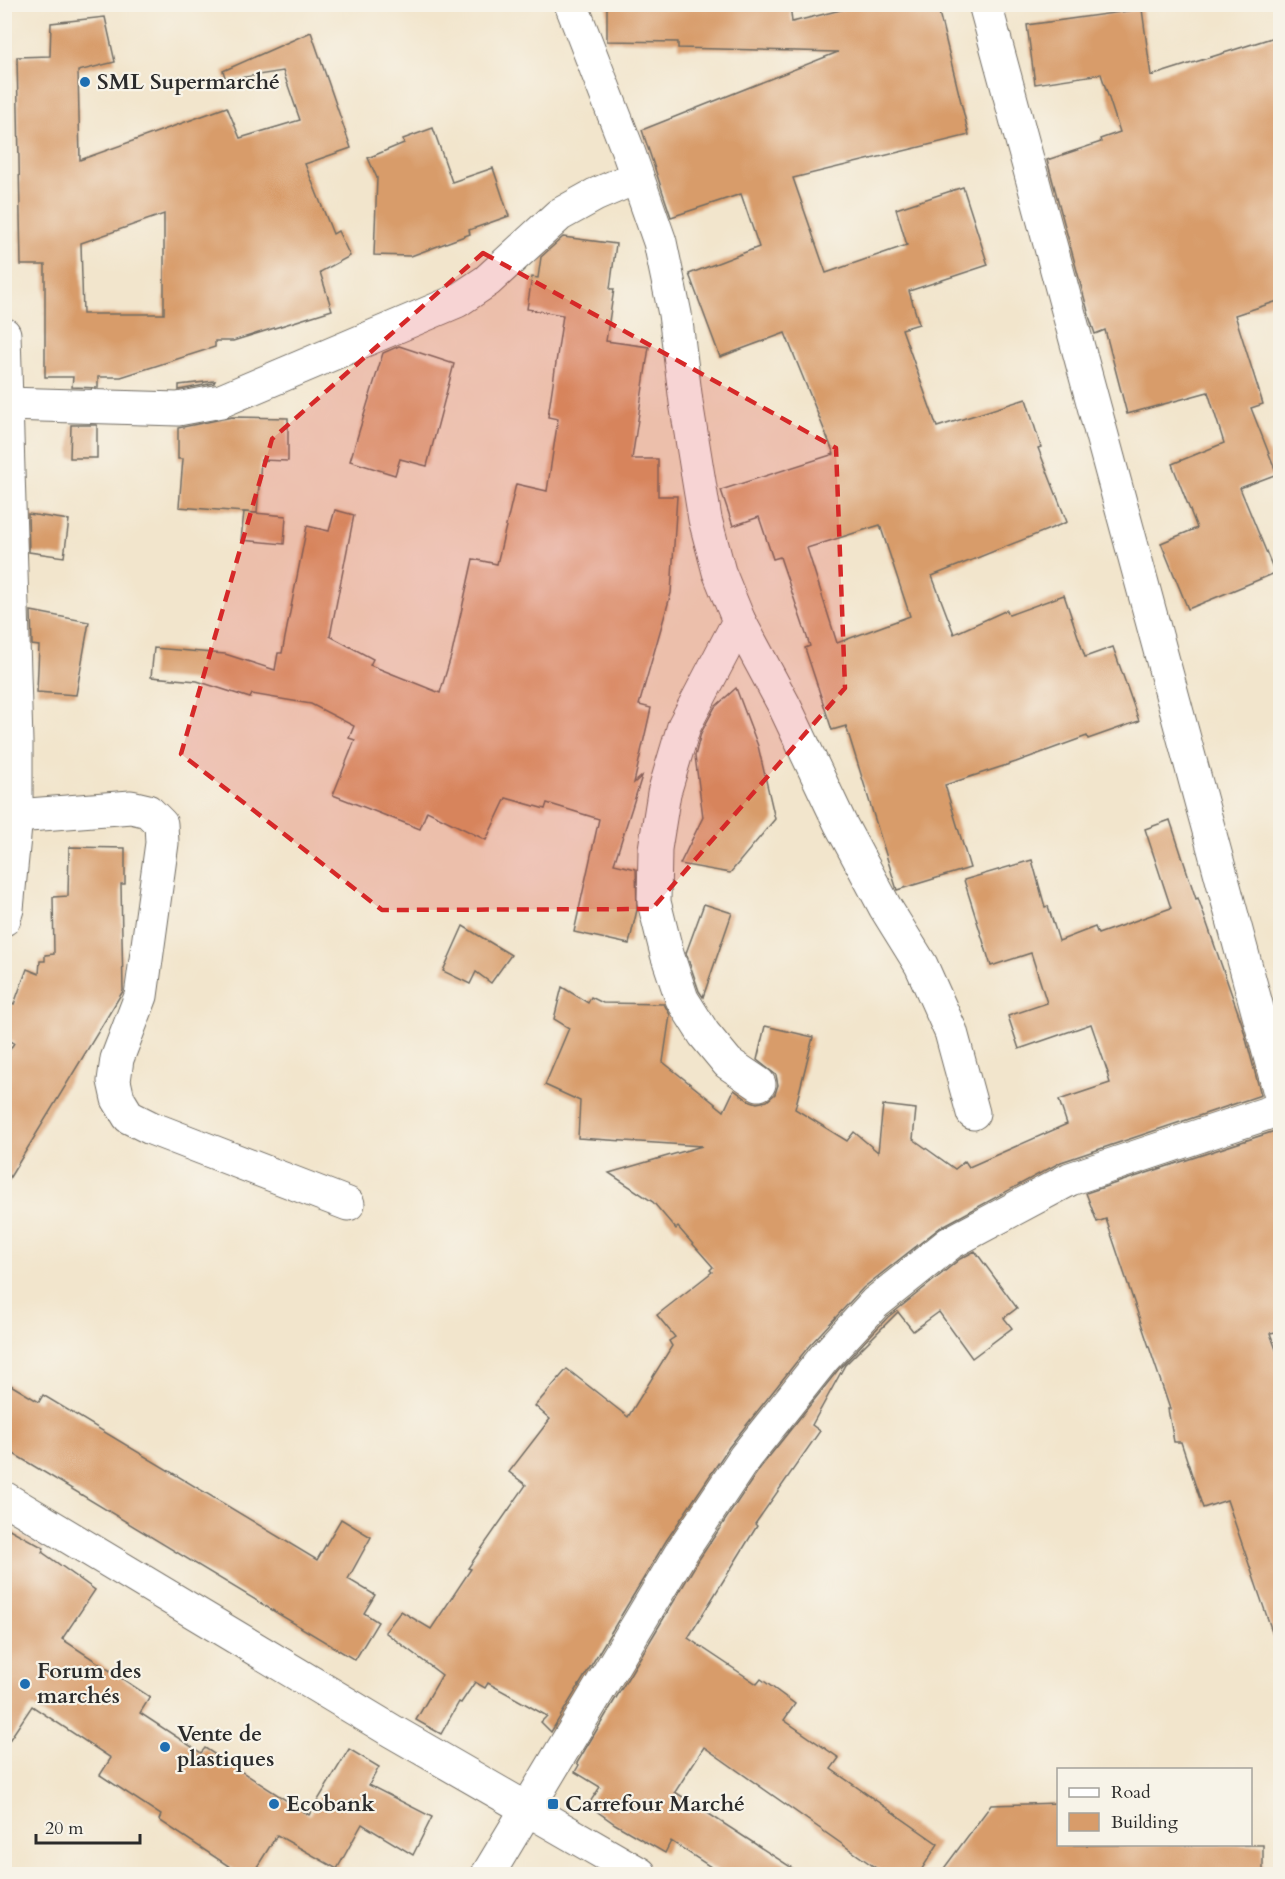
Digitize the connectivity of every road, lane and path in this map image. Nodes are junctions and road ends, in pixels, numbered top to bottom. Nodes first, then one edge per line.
1 (571, 4) edge
2 (985, 4) edge
3 (637, 177) junction
4 (4, 334) edge
5 (6, 404) junction
6 (739, 621) junction
7 (16, 816) junction
8 (4, 919) edge
9 (759, 1084) dead end
10 (1281, 1093) edge
11 (1281, 1109) edge
12 (972, 1113) dead end
13 (348, 1204) dead end
14 (4, 1497) edge
15 (526, 1809) junction
16 (488, 1875) edge
17 (640, 1875) edge

1 - 3 street
2 - 10 street
3 - 5 street
3 - 6 street
4 - 5 street
5 - 7 street
6 - 9 street
6 - 12 street
7 - 8 street
7 - 13 street
11 - 15 street
14 - 15 street
15 - 16 street
15 - 17 street

